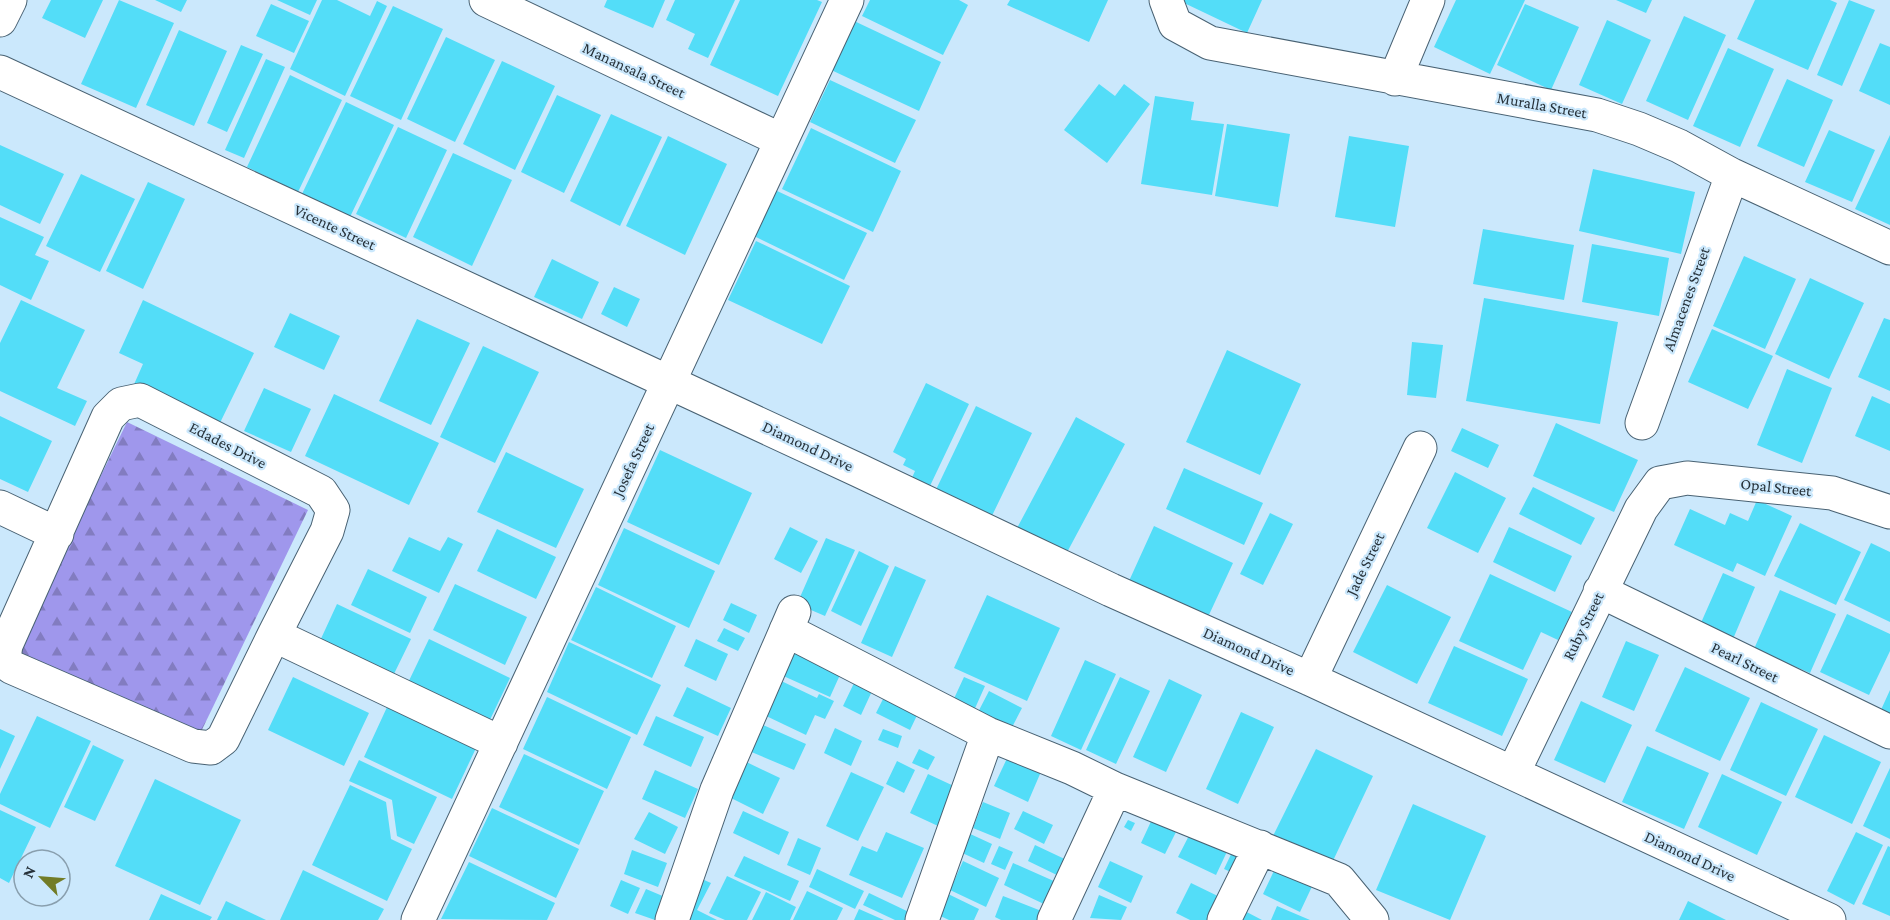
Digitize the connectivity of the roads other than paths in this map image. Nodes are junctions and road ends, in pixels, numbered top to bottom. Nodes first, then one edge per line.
1 (10, 0) edge
2 (486, 0) edge
3 (846, 0) edge
4 (1428, 0) edge
5 (1171, 12) edge
6 (0, 20) edge
7 (0, 72) edge
8 (1395, 79) junction
9 (782, 140) junction
10 (1732, 175) junction
11 (1890, 248) edge
12 (669, 382) junction
13 (1642, 423) dead end
14 (1420, 448) dead end
15 (1660, 483) joint
16 (0, 507) edge
17 (1890, 512) edge
18 (57, 534) junction
19 (1600, 591) junction
20 (274, 634) junction
21 (1310, 679) junction
22 (1890, 732) edge
23 (988, 734) junction
24 (501, 743) junction
25 (1513, 773) junction
26 (1115, 789) junction
27 (1260, 847) junction
28 (418, 920) edge
29 (672, 920) edge
30 (922, 920) edge
31 (1054, 920) edge
32 (1224, 920) edge
33 (1372, 920) edge
34 (1828, 920) edge

1 - 6 street
2 - 9 street, Manansala Street
3 - 9 street, Josefa Street
4 - 8 street
5 - 8 street, Muralla Street
7 - 12 street, Vicente Street
8 - 10 street, Muralla Street
9 - 12 street, Josefa Street
10 - 11 street, Muralla Street
10 - 13 street, Almacenes Street
12 - 21 street, Diamond Drive
12 - 24 street, Josefa Street
14 - 21 street, Jade Street
15 - 17 street, Opal Street
15 - 19 street, Ruby Street
16 - 18 street
18 - 20 street, Edades Drive
18 - 20 street, Edades Drive
19 - 22 street, Pearl Street
19 - 25 street, Ruby Street
20 - 24 street
21 - 25 street, Diamond Drive
23 - 26 street
23 - 29 street
23 - 30 street
24 - 28 street, Josefa Street
25 - 34 street, Diamond Drive
26 - 27 street
26 - 31 street
27 - 32 street
27 - 33 street

